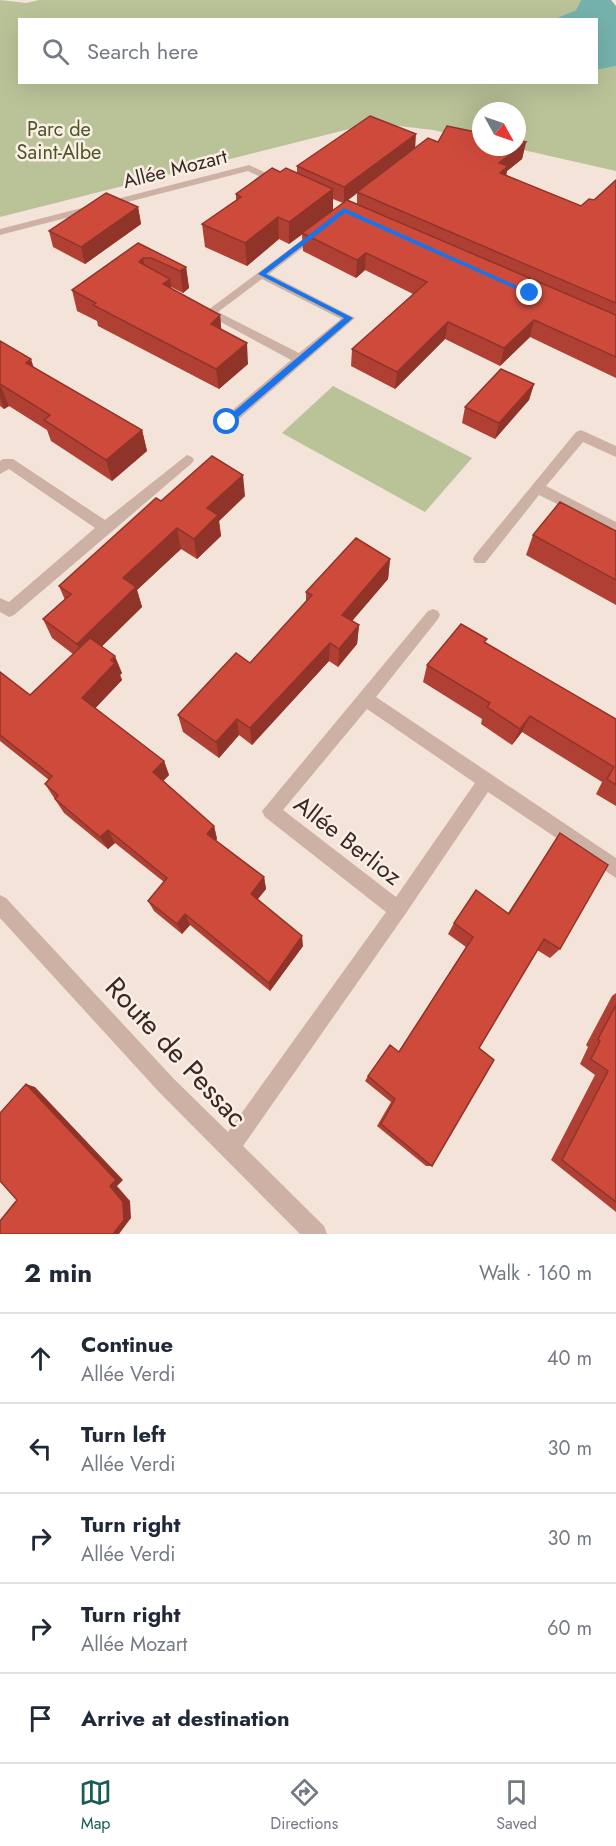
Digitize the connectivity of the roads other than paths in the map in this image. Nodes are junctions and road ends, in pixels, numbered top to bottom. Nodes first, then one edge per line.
1 (293, 188) edge
2 (326, 224) edge
3 (0, 232) edge
4 (261, 274) junction
5 (300, 359) junction
6 (227, 422) dead end
7 (616, 452) edge
8 (187, 460) dead end
9 (3, 462) edge
10 (537, 488) junction
11 (105, 528) junction
12 (616, 528) edge
13 (480, 559) dead end
14 (0, 604) edge
15 (433, 615) dead end
16 (365, 699) junction
17 (486, 781) junction
18 (616, 868) edge
19 (0, 904) edge
20 (398, 910) junction
21 (228, 1149) junction
22 (316, 1234) edge

1 - 3 street, Allée Mozart
2 - 4 street
4 - 5 street
4 - 5 street
5 - 6 street
7 - 10 street
8 - 11 street
9 - 11 street
10 - 12 street
10 - 13 street
11 - 14 street
15 - 16 street
16 - 17 street
16 - 20 street, Allée Berlioz
17 - 18 street
17 - 20 street, Allée Berlioz
19 - 21 street, Route de Pessac
20 - 21 street, Allée Berlioz
21 - 22 street, Route de Pessac

